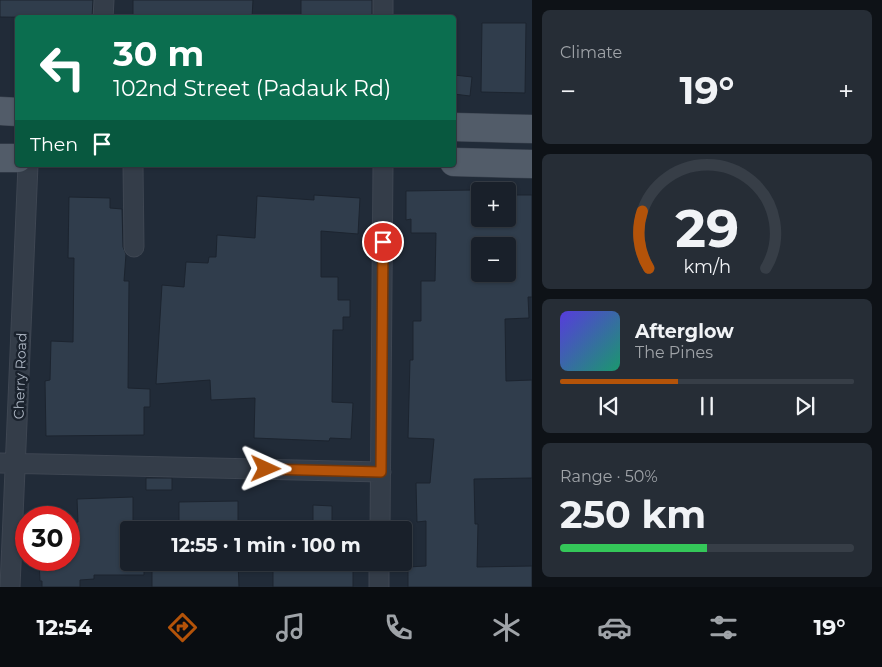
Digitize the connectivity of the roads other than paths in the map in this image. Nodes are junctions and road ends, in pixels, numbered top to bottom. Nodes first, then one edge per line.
1 (104, 0) edge
2 (383, 0) edge
3 (103, 15) edge
4 (383, 15) edge
5 (0, 111) edge
6 (15, 112) edge
7 (456, 127) edge
8 (532, 129) edge
9 (0, 158) edge
10 (15, 158) edge
11 (456, 162) edge
12 (532, 164) edge
13 (28, 167) edge
14 (133, 167) edge
15 (383, 167) edge
16 (134, 247) dead end
17 (8, 463) edge
18 (381, 472) junction
19 (380, 521) edge
20 (379, 571) edge
21 (10, 587) edge
22 (379, 587) edge

1 - 3 street
2 - 4 street
5 - 6 main road
7 - 8 main road
9 - 10 main road
11 - 12 main road
13 - 17 street, Cherry Road
14 - 16 street
15 - 18 street
17 - 18 street
17 - 21 street, Cherry Road
18 - 19 street
20 - 22 street

